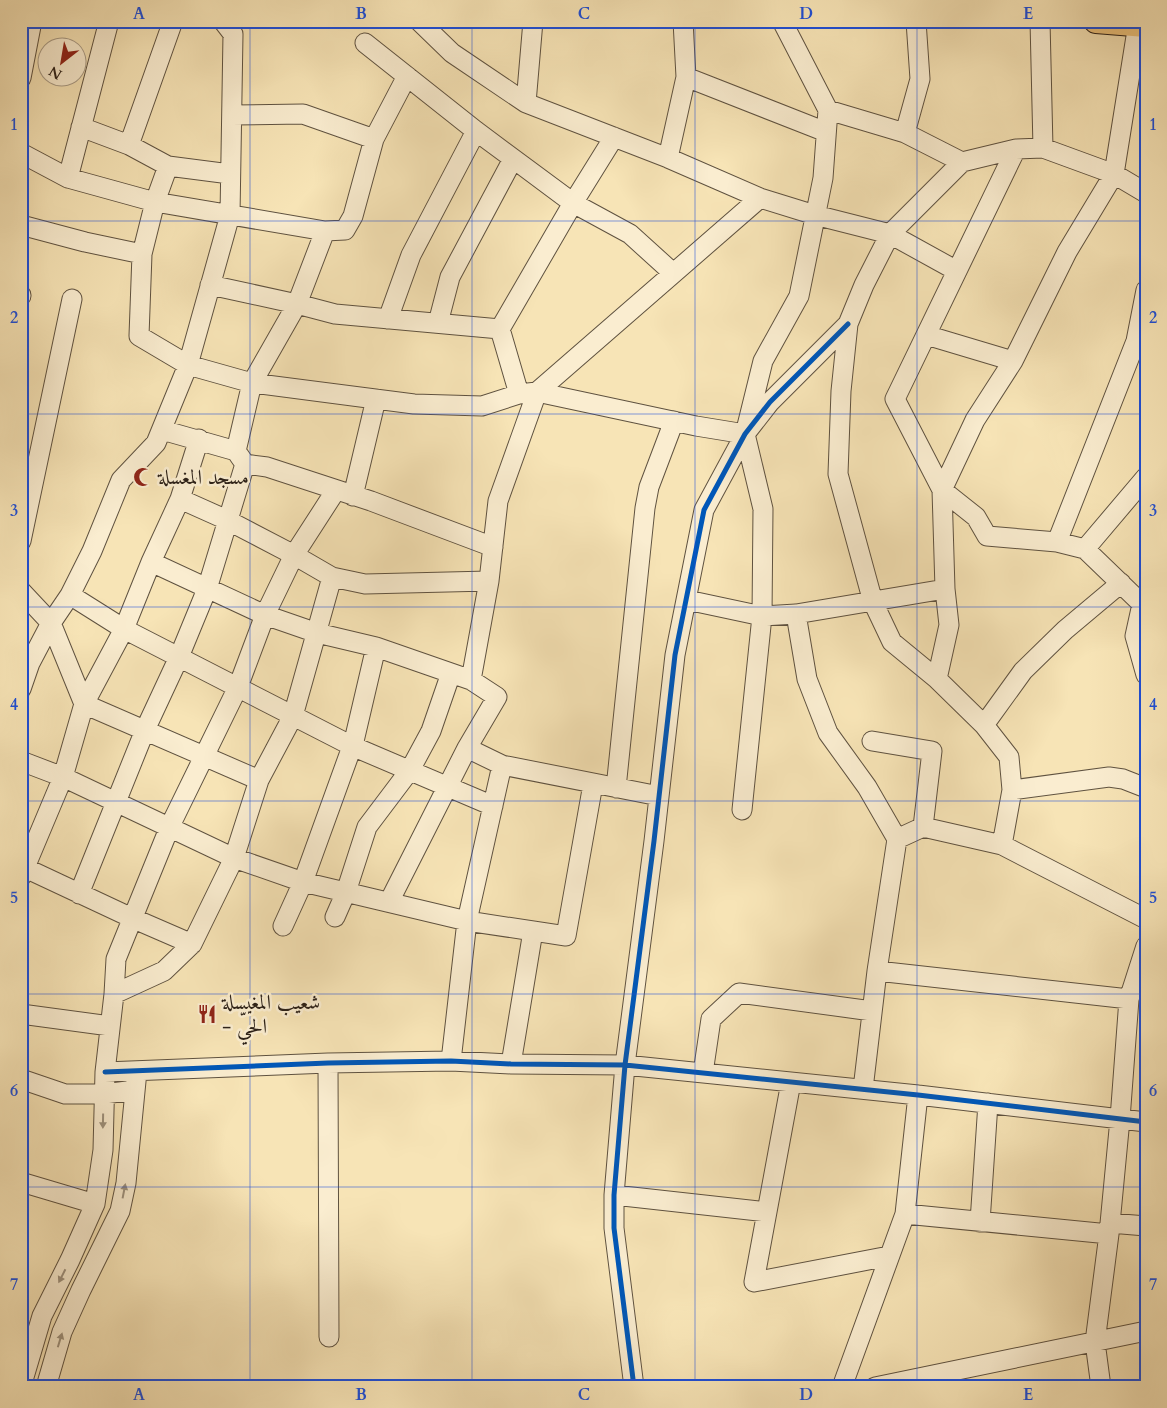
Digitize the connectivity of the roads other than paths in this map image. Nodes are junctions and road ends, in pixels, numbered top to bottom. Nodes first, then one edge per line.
1 (32, 21) edge
2 (110, 21) edge
3 (173, 21) edge
4 (223, 21) edge
5 (419, 21) edge
6 (532, 21) edge
7 (683, 21) edge
8 (782, 21) edge
9 (916, 21) edge
10 (1040, 21) edge
11 (1096, 21) edge
12 (1142, 24) edge
13 (365, 43) dead end
14 (407, 76) junction
15 (686, 77) junction
16 (21, 78) edge
17 (526, 103) junction
18 (828, 110) junction
19 (232, 115) junction
20 (81, 128) junction
21 (476, 131) junction
22 (826, 132) junction
23 (905, 133) junction
24 (614, 137) junction
25 (374, 139) junction
26 (130, 145) junction
27 (1016, 148) junction
28 (1043, 148) junction
29 (21, 153) edge
30 (668, 158) junction
31 (513, 159) junction
32 (962, 162) junction
33 (168, 166) junction
34 (230, 174) junction
35 (1114, 174) junction
36 (68, 178) junction
37 (1146, 192) edge
38 (760, 198) junction
39 (155, 202) junction
40 (573, 204) junction
41 (230, 215) junction
42 (815, 215) junction
43 (21, 225) edge
44 (325, 232) junction
45 (890, 234) junction
46 (142, 254) junction
47 (957, 270) junction
48 (674, 273) junction
49 (210, 285) junction
50 (1146, 290) edge
51 (72, 299) dead end
52 (297, 304) junction
53 (388, 319) junction
54 (438, 324) junction
55 (848, 324) junction
56 (500, 329) junction
57 (926, 335) junction
58 (1013, 361) junction
59 (188, 365) junction
60 (252, 383) junction
61 (528, 393) junction
62 (376, 399) junction
63 (674, 421) junction
64 (162, 430) junction
65 (745, 434) junction
66 (199, 440) junction
67 (240, 457) junction
68 (1146, 477) edge
69 (942, 490) junction
70 (345, 493) junction
71 (180, 499) junction
72 (227, 520) junction
73 (21, 542) edge
74 (1057, 542) junction
75 (493, 547) junction
76 (1085, 549) junction
77 (294, 555) junction
78 (151, 562) junction
79 (332, 578) junction
80 (489, 581) junction
81 (1121, 583) junction
82 (207, 589) junction
83 (946, 589) junction
84 (21, 591) edge
85 (70, 595) junction
86 (687, 600) junction
87 (873, 602) junction
88 (1144, 602) edge
89 (796, 614) junction
90 (265, 616) junction
91 (762, 616) junction
92 (52, 623) junction
93 (124, 629) junction
94 (317, 633) junction
95 (376, 647) junction
96 (179, 657) junction
97 (451, 673) junction
98 (1146, 674) edge
99 (937, 679) junction
100 (470, 680) junction
101 (238, 687) junction
102 (21, 689) edge
103 (84, 704) junction
104 (293, 716) junction
105 (984, 725) junction
106 (145, 730) junction
107 (872, 741) dead end
108 (352, 746) junction
109 (467, 748) junction
110 (204, 756) junction
111 (21, 761) edge
112 (502, 766) junction
113 (410, 770) junction
114 (62, 777) junction
115 (259, 780) junction
116 (593, 784) junction
117 (446, 787) junction
118 (616, 788) junction
119 (1146, 788) edge
120 (1012, 790) junction
121 (659, 796) junction
122 (116, 801) junction
123 (493, 806) junction
124 (742, 810) dead end
125 (170, 826) junction
126 (923, 827) junction
127 (898, 839) junction
128 (1002, 844) junction
129 (234, 858) junction
130 (22, 870) edge
131 (303, 882) junction
132 (346, 892) junction
133 (79, 894) junction
134 (388, 902) junction
135 (335, 917) dead end
136 (132, 918) junction
137 (1146, 919) edge
138 (467, 921) junction
139 (283, 926) dead end
140 (533, 931) junction
141 (192, 944) junction
142 (1146, 946) edge
143 (877, 971) junction
144 (114, 994) junction
145 (1135, 995) edge
146 (872, 1011) junction
147 (21, 1014) edge
148 (110, 1026) junction
149 (451, 1062) junction
150 (328, 1063) junction
151 (511, 1064) junction
152 (625, 1065) junction
153 (137, 1071) junction
154 (105, 1072) junction
155 (703, 1073) junction
156 (21, 1079) edge
157 (791, 1082) junction
158 (863, 1089) junction
159 (135, 1090) junction
160 (104, 1094) junction
161 (918, 1095) junction
162 (988, 1103) junction
163 (1120, 1119) junction
164 (1146, 1122) edge
165 (21, 1182) edge
166 (614, 1196) junction
167 (95, 1204) junction
168 (767, 1212) junction
169 (905, 1214) junction
170 (980, 1222) junction
171 (1146, 1226) edge
172 (1109, 1229) junction
173 (890, 1256) junction
174 (1146, 1331) edge
175 (329, 1337) dead end
176 (1095, 1342) junction
177 (950, 1379) edge
178 (21, 1387) edge
179 (46, 1387) edge
180 (634, 1387) edge
181 (842, 1387) edge
182 (875, 1387) edge
183 (1101, 1387) edge

1 - 16 street
2 - 20 street
3 - 26 street
4 - 19 street
5 - 17 street
6 - 17 street
7 - 15 street
8 - 18 street
9 - 23 street
10 - 28 street
11 - 12 main road
12 - 35 street
13 - 14 street
14 - 21 street
14 - 25 street
15 - 22 street
15 - 30 street
17 - 24 street
18 - 22 street
18 - 23 street
19 - 25 street
19 - 34 street
20 - 26 street
20 - 36 street
21 - 31 street
21 - 53 street
22 - 42 street
23 - 32 street
24 - 30 street
24 - 40 street
25 - 44 street
26 - 33 street
27 - 28 street
27 - 32 street
27 - 47 street
28 - 35 street
29 - 36 street
30 - 38 street
31 - 40 street
31 - 54 street
32 - 45 street
33 - 34 street
33 - 39 street
34 - 41 street
35 - 37 street
35 - 58 street
36 - 39 street
38 - 42 street
38 - 48 street
39 - 41 street
39 - 46 street
40 - 48 street
40 - 56 street
41 - 44 street
41 - 49 street
42 - 45 street
42 - 65 street
43 - 46 street
44 - 52 street
45 - 47 street
45 - 55 street
46 - 59 street
47 - 57 street
48 - 61 street
49 - 52 street
49 - 59 street
50 - 74 street
51 - 73 street
52 - 53 street
52 - 60 street
53 - 54 street
54 - 56 street
55 - 65 street
55 - 87 street
56 - 61 street
57 - 58 street
57 - 69 street
58 - 69 street
59 - 60 street
59 - 64 street
60 - 62 street
60 - 67 street
61 - 62 street
61 - 63 street
61 - 75 street
62 - 70 street
63 - 65 street
63 - 118 street
64 - 66 street
64 - 85 street
65 - 86 street
65 - 91 street
66 - 67 street
66 - 71 street
67 - 70 street
67 - 72 street
68 - 76 street
69 - 74 street
69 - 83 street
70 - 75 street
70 - 77 street
71 - 72 street
71 - 78 street
72 - 77 street
72 - 82 street
74 - 76 street
75 - 80 street
76 - 81 street
77 - 79 street
77 - 90 street
78 - 82 street
78 - 93 street
79 - 80 street
79 - 94 street
80 - 100 street
81 - 88 street
81 - 105 street
82 - 90 street
82 - 96 street
83 - 87 street
83 - 99 street
84 - 92 street
85 - 92 street
85 - 93 street
86 - 91 street
86 - 121 street
87 - 89 street
87 - 99 street
88 - 98 street
89 - 91 street
89 - 127 street
90 - 94 street
90 - 101 street
91 - 124 street
92 - 102 street
92 - 103 street
93 - 96 street
93 - 103 street
94 - 95 street
94 - 104 street
95 - 97 street
95 - 108 street
96 - 101 street
96 - 106 street
97 - 100 street
97 - 113 street
99 - 105 street
100 - 109 street
101 - 104 street
101 - 110 street
103 - 106 street
103 - 114 street
104 - 108 street
104 - 115 street
105 - 120 street
106 - 110 street
106 - 122 street
107 - 126 street
108 - 113 street
108 - 131 street
109 - 112 street
109 - 117 street
110 - 115 street
110 - 125 street
111 - 114 street
112 - 116 street
112 - 123 street
113 - 117 street
113 - 132 street
114 - 122 street
114 - 130 street
115 - 129 street
116 - 118 street
116 - 140 street
117 - 123 street
117 - 134 street
118 - 121 street
119 - 120 street
120 - 128 street
121 - 152 street
122 - 125 street
122 - 133 street
123 - 138 street
125 - 129 street
125 - 136 street
126 - 127 street
126 - 128 street
127 - 143 street
128 - 137 street
129 - 131 street
129 - 141 street
130 - 133 street
131 - 132 street
131 - 139 street
132 - 134 street
132 - 135 street
133 - 136 street
134 - 138 street
136 - 141 street
136 - 144 street
138 - 140 street
138 - 149 street
140 - 151 street
141 - 144 street
142 - 145 street
143 - 145 street
143 - 146 street
144 - 148 street
145 - 163 street
146 - 155 street
146 - 158 street
147 - 148 street
148 - 154 street
149 - 150 street
149 - 151 street
150 - 153 street
150 - 175 street
151 - 152 street
152 - 155 street
152 - 166 street
153 - 154 street
153 - 159 street
154 - 160 street
155 - 157 street
156 - 160 street
157 - 158 street
157 - 168 street
158 - 161 street
159 - 160 street
179 -> 159 street
160 -> 167 street
161 - 162 street
161 - 169 street
162 - 163 street
162 - 170 street
163 - 164 street
163 - 172 street
165 - 167 street
166 - 168 street
166 - 180 street
167 -> 178 street
168 - 173 street
169 - 170 street
169 - 173 street
170 - 172 street
171 - 172 street
172 - 176 street
173 - 181 street
174 - 176 street
176 - 177 street
176 - 183 street
177 - 182 street

